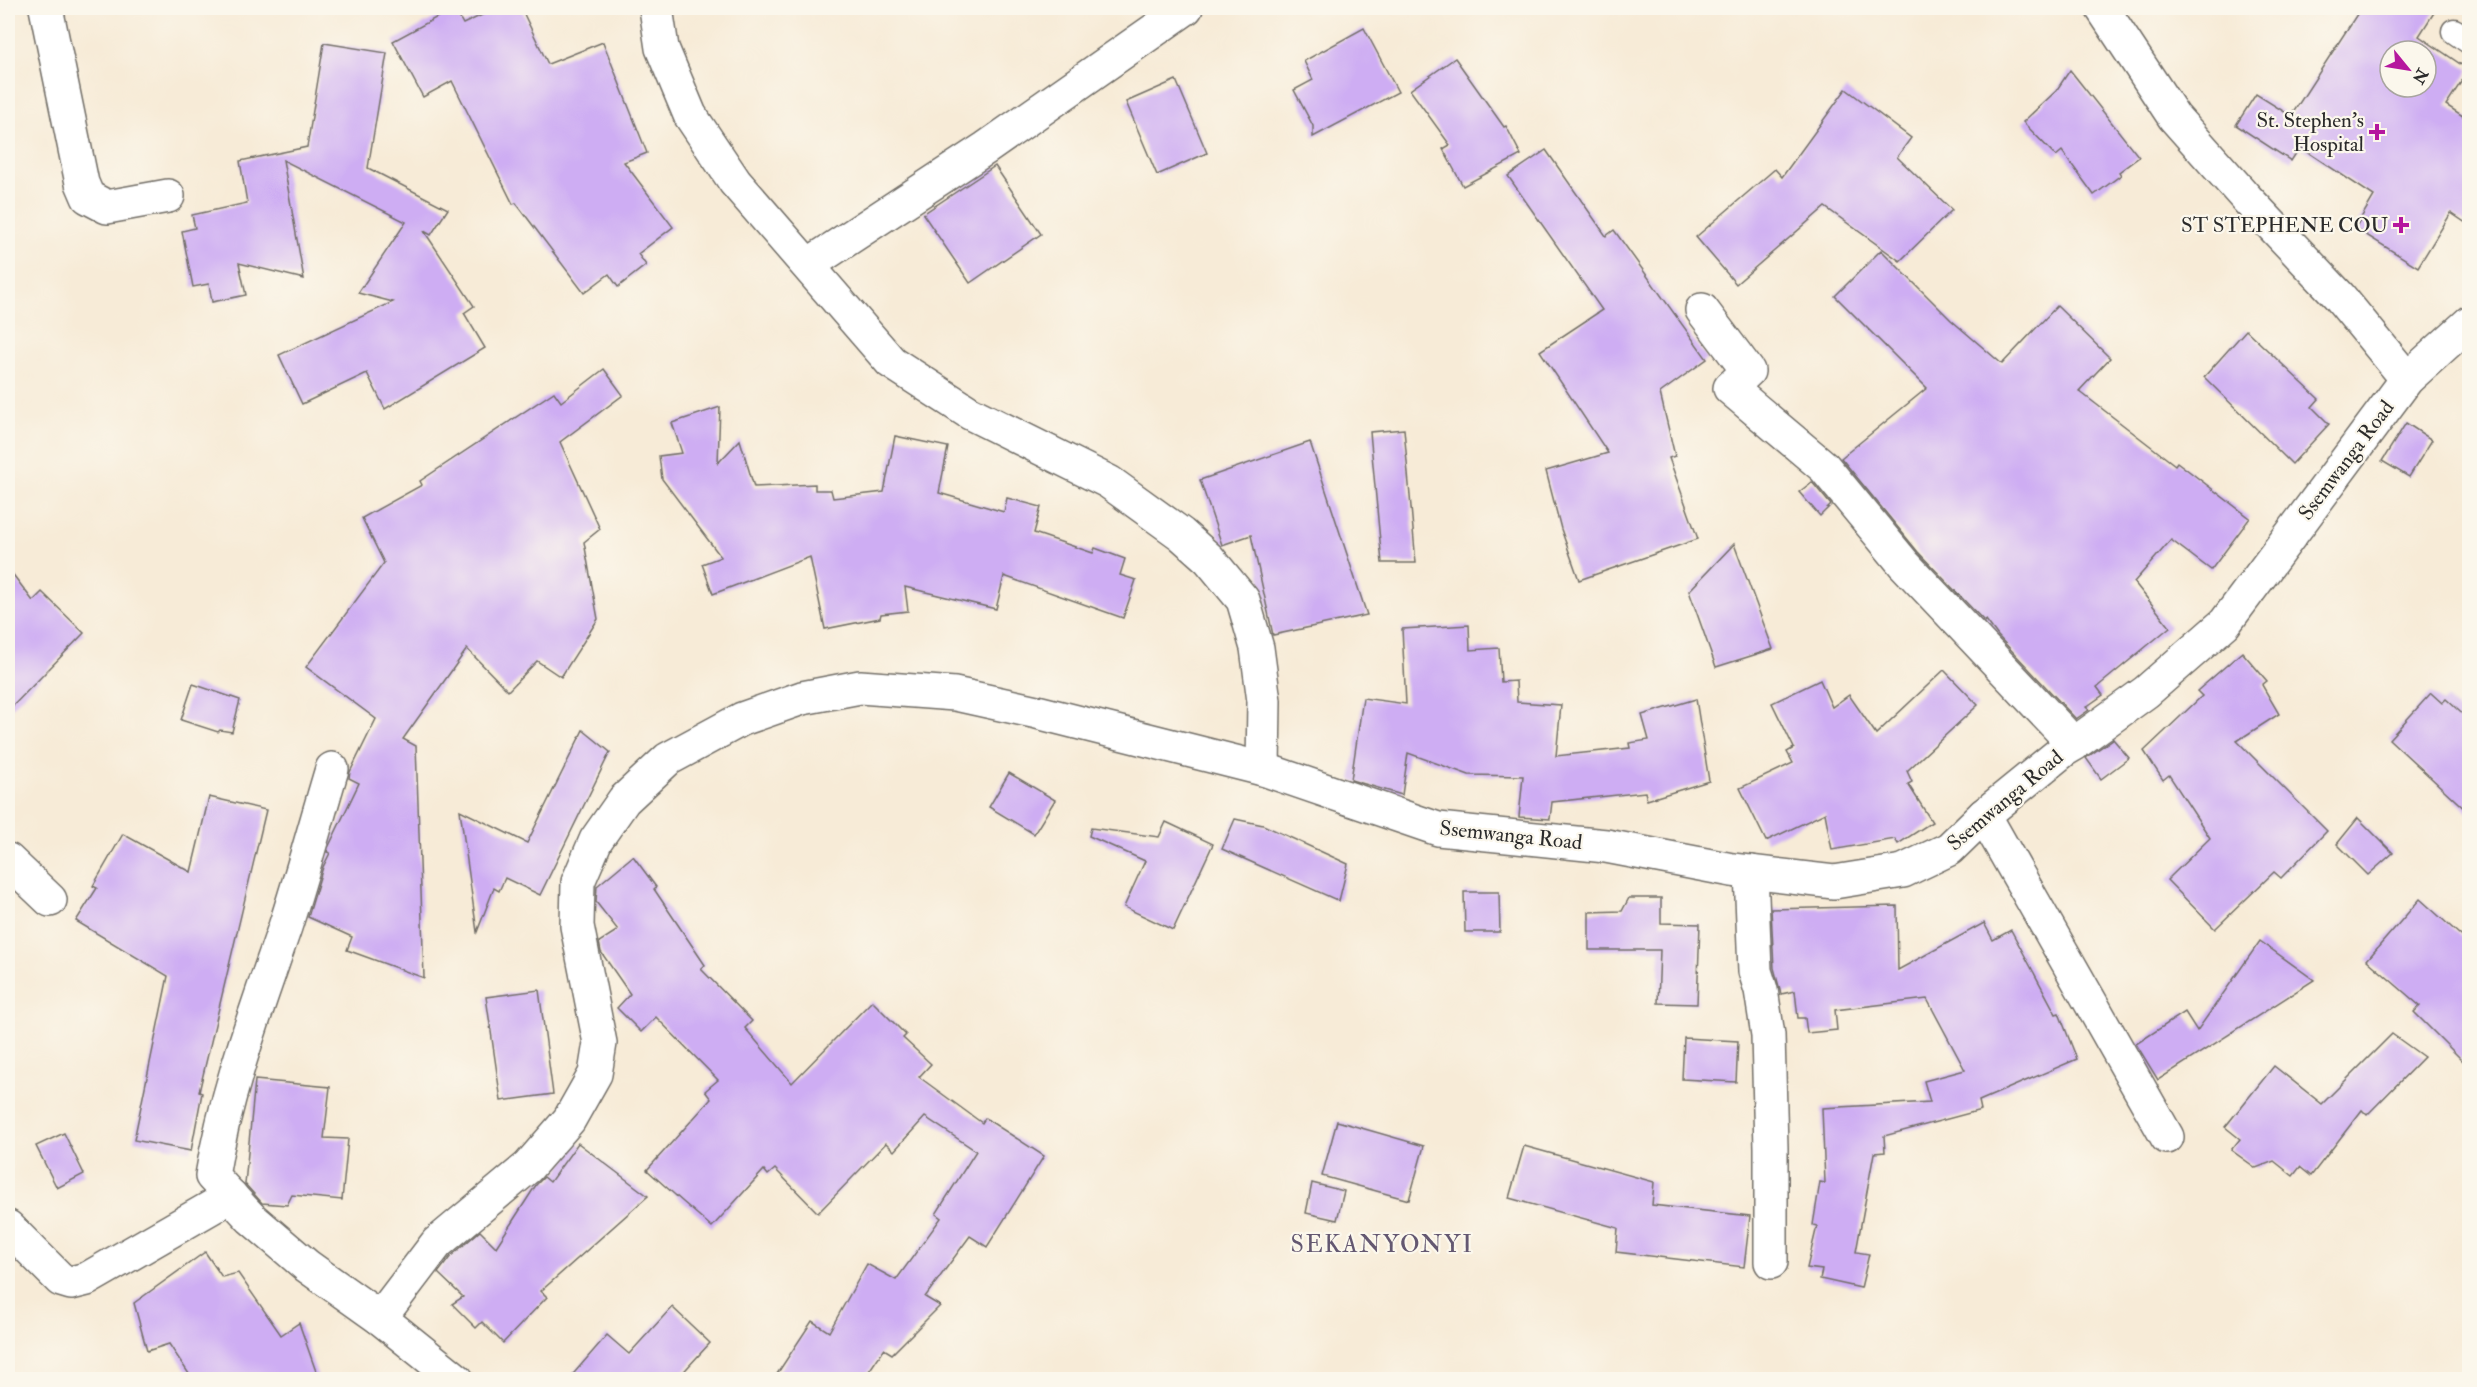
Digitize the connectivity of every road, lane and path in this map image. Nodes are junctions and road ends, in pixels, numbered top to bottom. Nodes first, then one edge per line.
1 (46, 8) edge
2 (656, 8) edge
3 (1186, 8) edge
4 (2102, 8) edge
5 (168, 196) dead end
6 (808, 264) junction
7 (1702, 310) dead end
8 (2469, 322) edge
9 (2407, 379) junction
10 (2074, 744) junction
11 (332, 769) dead end
12 (1263, 769) junction
13 (1984, 815) junction
14 (8, 860) edge
15 (1751, 872) junction
16 (50, 900) dead end
17 (2167, 1137) dead end
18 (231, 1196) junction
19 (8, 1227) edge
20 (1771, 1262) dead end
21 (380, 1318) junction
22 (457, 1380) edge

1 - 5 street
2 - 6 street
3 - 6 street
4 - 9 street
6 - 12 street
7 - 10 street
8 - 9 street, Ssemwanga Road
9 - 10 street, Ssemwanga Road
10 - 13 street, Ssemwanga Road
11 - 18 street
12 - 15 street, Ssemwanga Road
12 - 21 street, Ssemwanga Road
13 - 15 street, Ssemwanga Road
13 - 17 street
14 - 16 street
15 - 20 street
18 - 19 street
18 - 21 street
21 - 22 street

